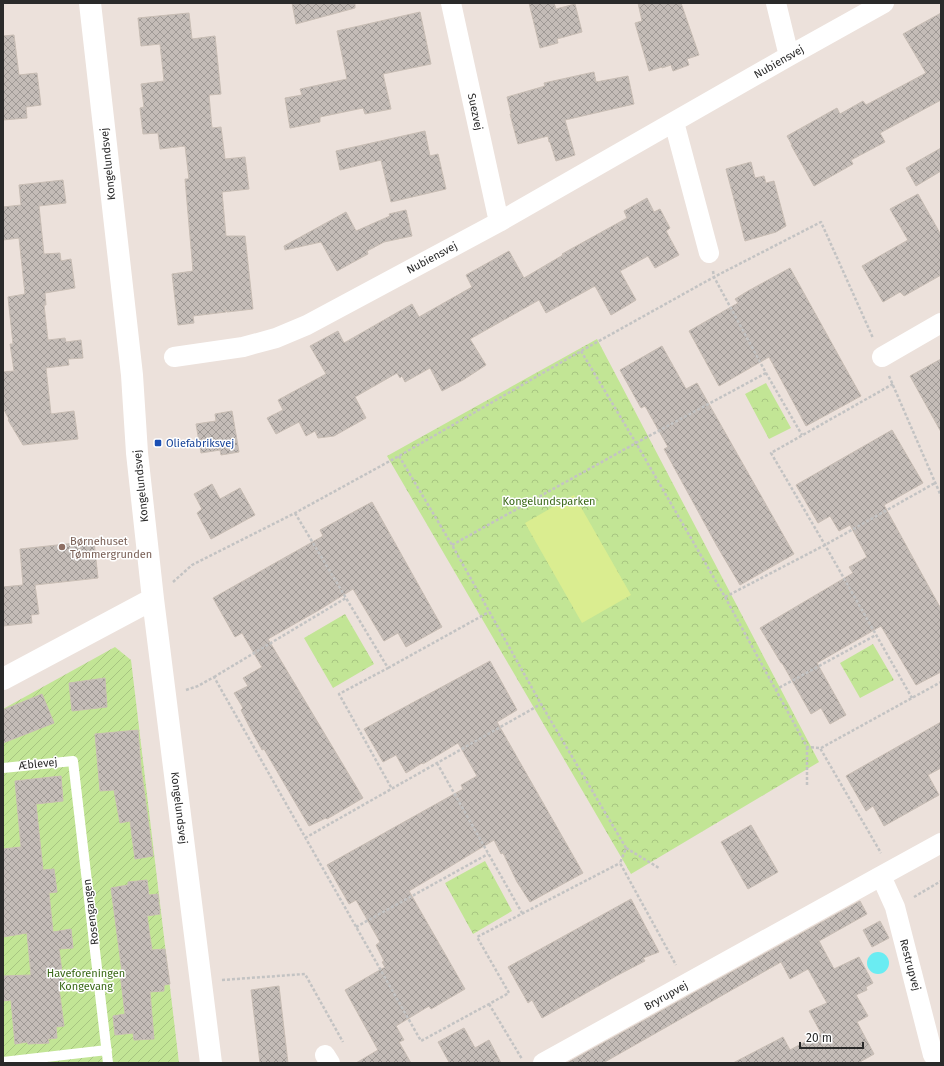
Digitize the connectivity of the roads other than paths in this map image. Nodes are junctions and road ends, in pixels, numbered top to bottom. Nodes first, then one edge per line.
1 (90, 3) edge
2 (451, 3) edge
3 (776, 3) edge
4 (884, 3) edge
5 (789, 56) junction
6 (674, 122) junction
7 (499, 222) junction
8 (709, 253) dead end
9 (941, 323) edge
10 (174, 357) dead end
11 (882, 357) road end
12 (152, 599) junction
13 (3, 679) edge
14 (73, 761) joint
15 (3, 768) edge
16 (941, 843) edge
17 (881, 876) junction
18 (107, 1050) junction
19 (931, 1057) edge
20 (3, 1062) edge
21 (108, 1063) edge
22 (212, 1063) edge
23 (543, 1063) edge

1 - 12 street, Kongelundsvej
2 - 7 street, Suezvej
3 - 5 street
4 - 5 street, Nubiensvej
5 - 6 street, Nubiensvej
6 - 7 street, Nubiensvej
6 - 8 street
7 - 10 street, Nubiensvej
9 - 11 street
12 - 13 street
12 - 22 street, Kongelundsvej
14 - 15 lane, Æblevej
14 - 18 lane, Rosengangen
16 - 17 street
17 - 19 street, Restrupvej
17 - 23 street, Bryrupvej
18 - 20 lane
18 - 21 lane, Rosengangen

